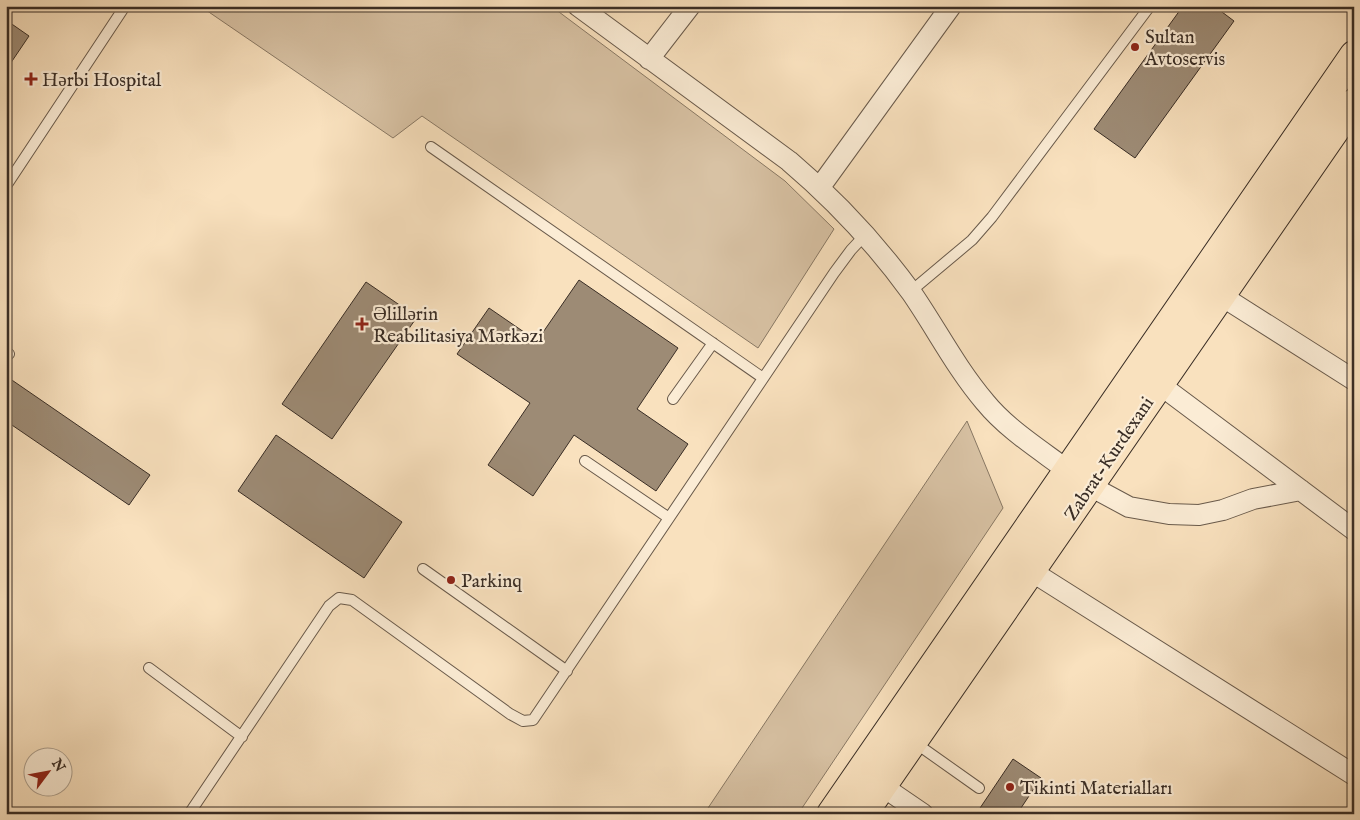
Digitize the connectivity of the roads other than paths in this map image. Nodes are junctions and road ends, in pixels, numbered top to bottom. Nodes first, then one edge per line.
1 (125, 6) edge
2 (578, 6) edge
3 (690, 6) edge
4 (951, 6) edge
5 (1150, 6) edge
6 (1354, 55) edge
7 (649, 59) junction
8 (1354, 103) edge
9 (430, 147) dead end
10 (6, 186) edge
11 (820, 187) junction
12 (865, 235) junction
13 (910, 292) junction
14 (1220, 296) junction
15 (713, 343) junction
16 (763, 378) junction
17 (1354, 380) edge
18 (1159, 384) junction
19 (674, 399) dead end
20 (585, 461) dead end
21 (1067, 470) junction
22 (1090, 486) junction
23 (1301, 490) junction
24 (669, 518) junction
25 (1354, 530) edge
26 (423, 569) dead end
27 (1031, 571) junction
28 (149, 668) dead end
29 (567, 670) junction
30 (242, 737) junction
31 (913, 741) junction
32 (1354, 775) edge
33 (882, 786) junction
34 (979, 788) dead end
35 (189, 814) edge
36 (830, 814) edge
37 (863, 814) edge
38 (923, 814) edge

1 - 10 lane
2 - 7 street
3 - 7 street
4 - 11 street
5 - 13 lane
6 - 21 main road
7 - 11 street
8 - 14 main road, Zabrat-Kurdexani
9 - 15 lane
11 - 12 street
12 - 13 street
12 - 16 lane
13 - 21 street
14 - 17 street
14 - 18 main road, Zabrat-Kurdexani
15 - 16 lane
15 - 19 lane
16 - 24 lane
18 - 22 main road, Zabrat-Kurdexani
18 - 23 street
20 - 24 lane
21 - 22 main road
21 - 36 main road
22 - 23 street
22 - 27 main road, Zabrat-Kurdexani
23 - 25 street
24 - 29 lane
26 - 29 lane
27 - 31 main road, Zabrat-Kurdexani
27 - 32 street
28 - 30 lane
29 - 30 lane
30 - 35 lane
31 - 33 main road, Zabrat-Kurdexani
31 - 34 lane
33 - 37 main road, Zabrat-Kurdexani
33 - 38 street

